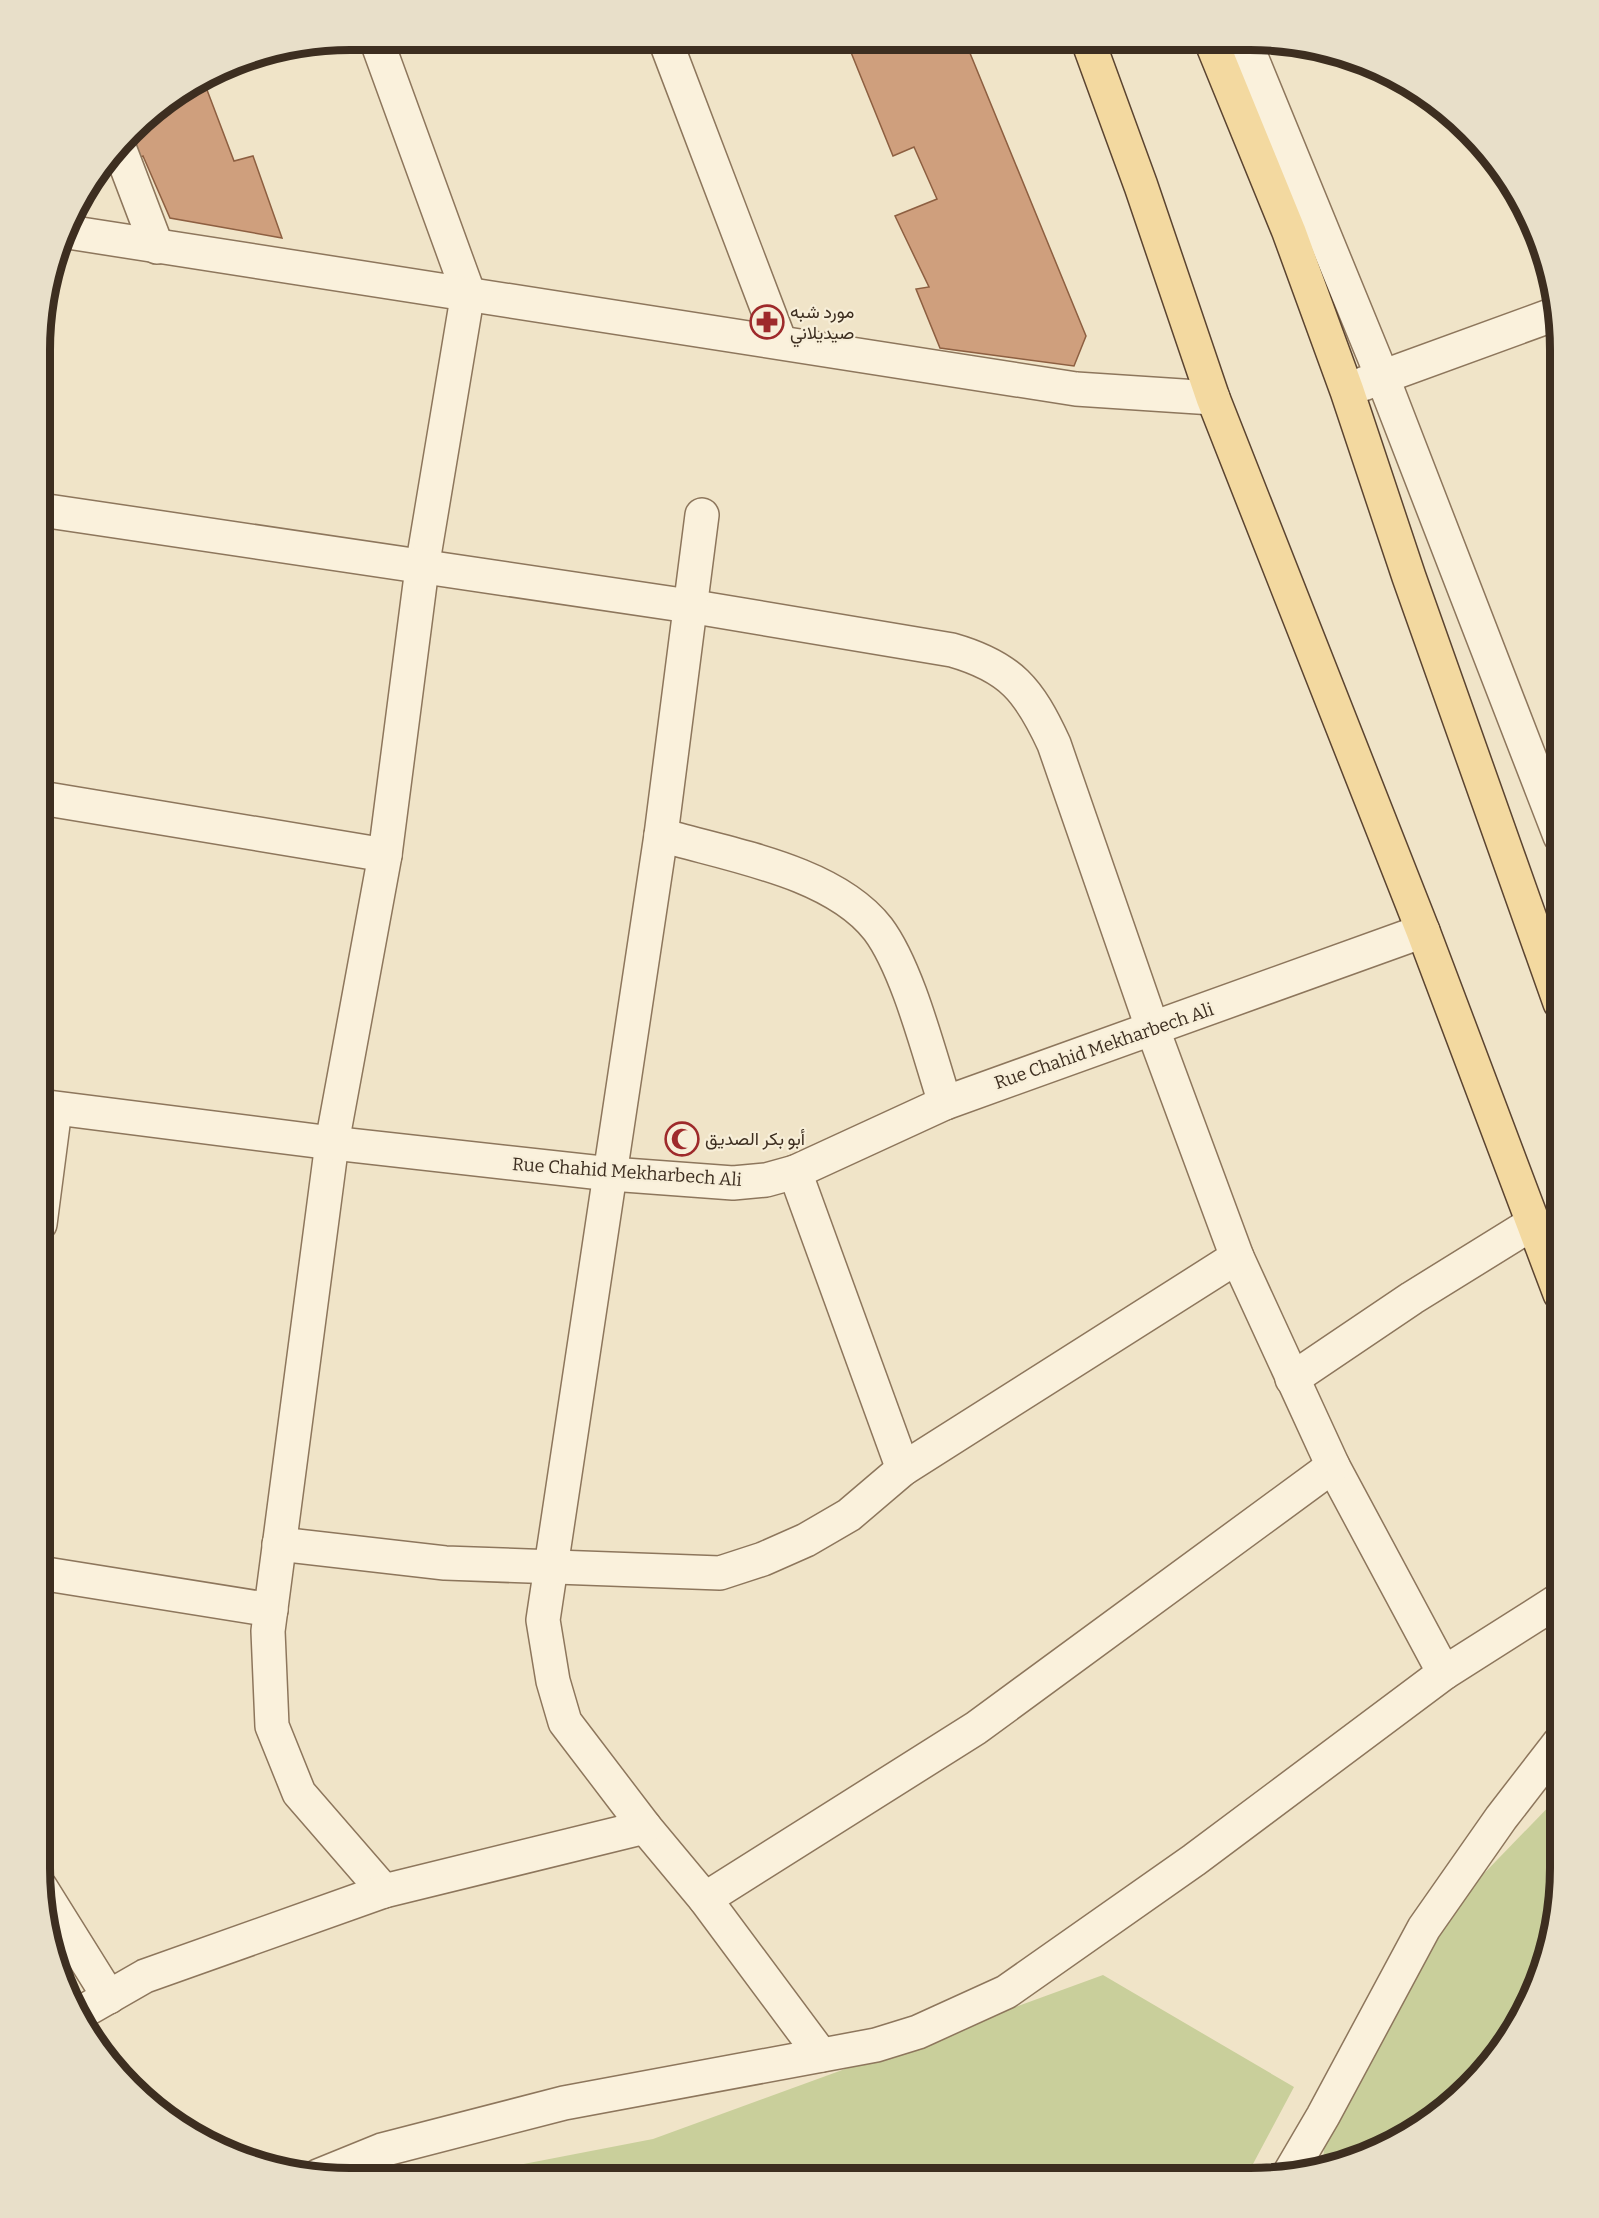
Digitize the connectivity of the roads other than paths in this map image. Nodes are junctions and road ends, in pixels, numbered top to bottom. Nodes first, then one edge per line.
1 (380, 50) edge
2 (669, 50) edge
3 (1091, 50) edge
4 (1214, 50) edge
5 (1248, 50) edge
6 (122, 154) edge
7 (73, 233) edge
8 (158, 247) junction
9 (468, 292) junction
10 (1548, 317) edge
11 (780, 342) junction
12 (1382, 376) junction
13 (1347, 391) junction
14 (1213, 398) junction
15 (50, 511) edge
16 (702, 515) dead end
17 (422, 568) junction
18 (689, 606) junction
19 (50, 799) edge
20 (1550, 810) edge
21 (661, 835) junction
22 (385, 855) junction
23 (1423, 931) junction
24 (1550, 975) edge
25 (1153, 1030) junction
26 (945, 1102) junction
27 (50, 1107) edge
28 (332, 1143) junction
29 (795, 1172) junction
30 (611, 1174) junction
31 (1533, 1223) junction
32 (1237, 1257) junction
33 (1550, 1267) edge
34 (1292, 1379) junction
35 (1333, 1466) junction
36 (903, 1469) junction
37 (279, 1544) junction
38 (553, 1569) junction
39 (50, 1575) edge
40 (1550, 1606) edge
41 (271, 1610) junction
42 (1444, 1673) junction
43 (1550, 1755) edge
44 (645, 1827) junction
45 (384, 1891) junction
46 (705, 1899) junction
47 (52, 1905) edge
48 (109, 1997) junction
49 (85, 2010) edge
50 (821, 2055) junction
51 (1294, 2165) edge
52 (338, 2168) edge

1 - 9 street
2 - 11 street
3 - 14 main road
4 - 13 main road
5 - 12 street
6 - 8 street
7 - 8 street
8 - 9 street
9 - 11 street
9 - 17 street
10 - 12 street
11 - 14 street
12 - 13 street
12 - 20 street
13 - 24 main road
14 - 23 main road
15 - 17 street
16 - 18 street
17 - 18 street
17 - 22 street
18 - 21 street
18 - 25 street
19 - 22 street
21 - 26 street
21 - 30 street
22 - 28 street
23 - 25 street, Rue Chahid Mekharbech Ali
23 - 31 main road
25 - 26 street, Rue Chahid Mekharbech Ali
25 - 32 street
26 - 29 street, Rue Chahid Mekharbech Ali
27 - 28 street, Rue Chahid Mekharbech Ali
28 - 30 street, Rue Chahid Mekharbech Ali
28 - 37 street
29 - 30 street, Rue Chahid Mekharbech Ali
29 - 36 street
30 - 38 street
31 - 33 main road
31 - 34 street
32 - 34 street
32 - 36 street
34 - 35 street
35 - 42 street
35 - 46 street
36 - 38 street
37 - 38 street
37 - 41 street
38 - 44 street
39 - 41 street
40 - 42 street
41 - 45 street
42 - 50 street
43 - 51 street
44 - 45 street
44 - 46 street
45 - 48 street
46 - 50 street
47 - 48 street
48 - 49 street
50 - 52 street

